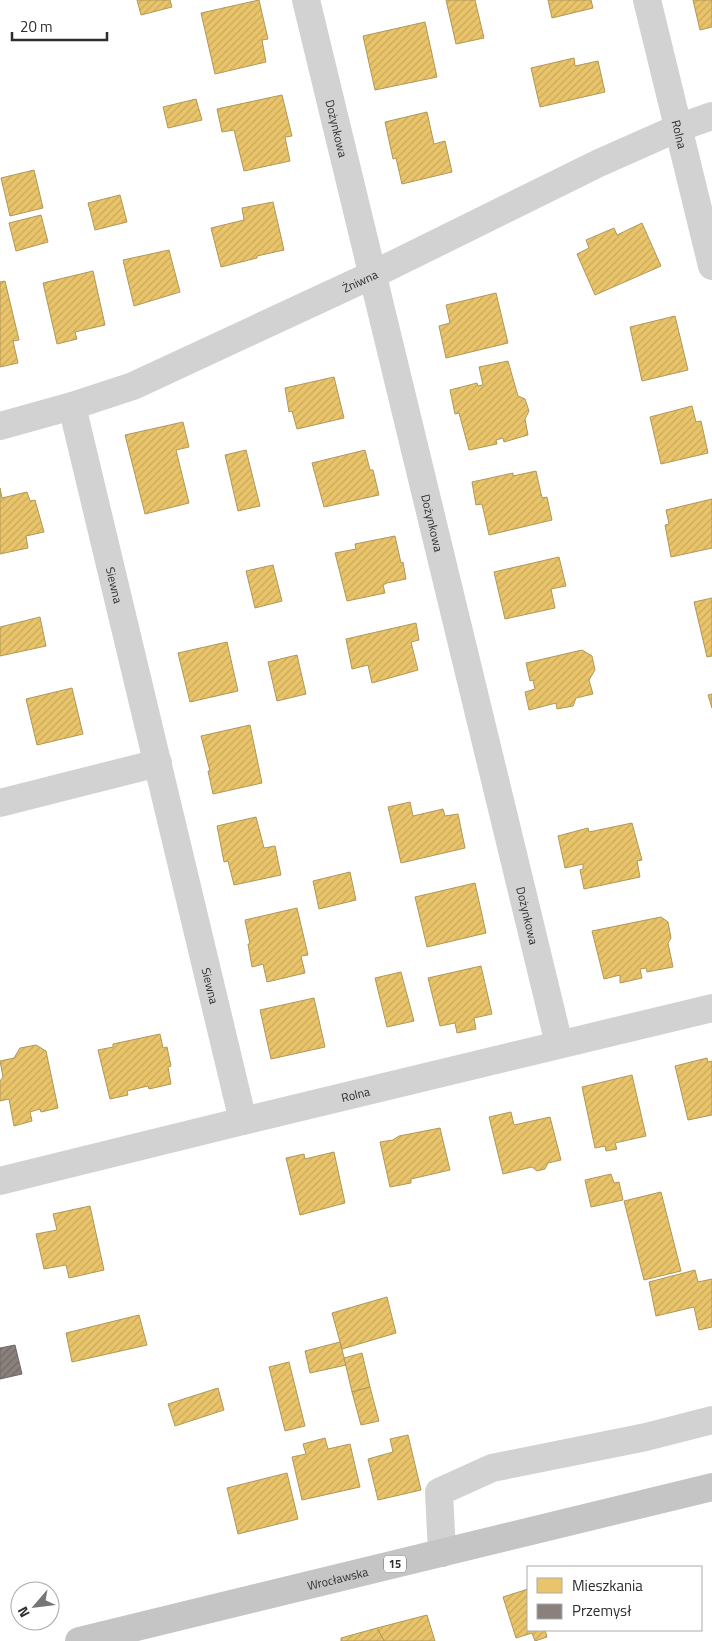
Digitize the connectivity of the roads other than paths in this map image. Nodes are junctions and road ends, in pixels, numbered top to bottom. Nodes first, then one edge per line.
1 (306, 0) edge
2 (646, 0) edge
3 (712, 116) edge
4 (678, 128) junction
5 (712, 266) edge
6 (372, 275) junction
7 (72, 406) junction
8 (0, 426) edge
9 (158, 763) junction
10 (0, 803) edge
11 (712, 1008) edge
12 (559, 1044) junction
13 (243, 1121) junction
14 (0, 1181) edge
15 (712, 1420) edge
16 (712, 1487) edge
17 (442, 1553) junction
18 (79, 1641) edge

1 - 6 street, Dożynkowa
2 - 4 street, Rolna
3 - 4 street, Żniwna
4 - 5 street, Rolna
4 - 6 street, Żniwna
6 - 7 street, Żniwna
6 - 12 street, Dożynkowa
7 - 8 street, Żniwna
7 - 9 street, Siewna
9 - 10 street
9 - 13 street, Siewna
11 - 12 street, Rolna
12 - 13 street, Rolna
13 - 14 street, Rolna
15 - 17 street
16 - 17 main road, Wrocławska / 15
17 - 18 main road, Wrocławska / 15

